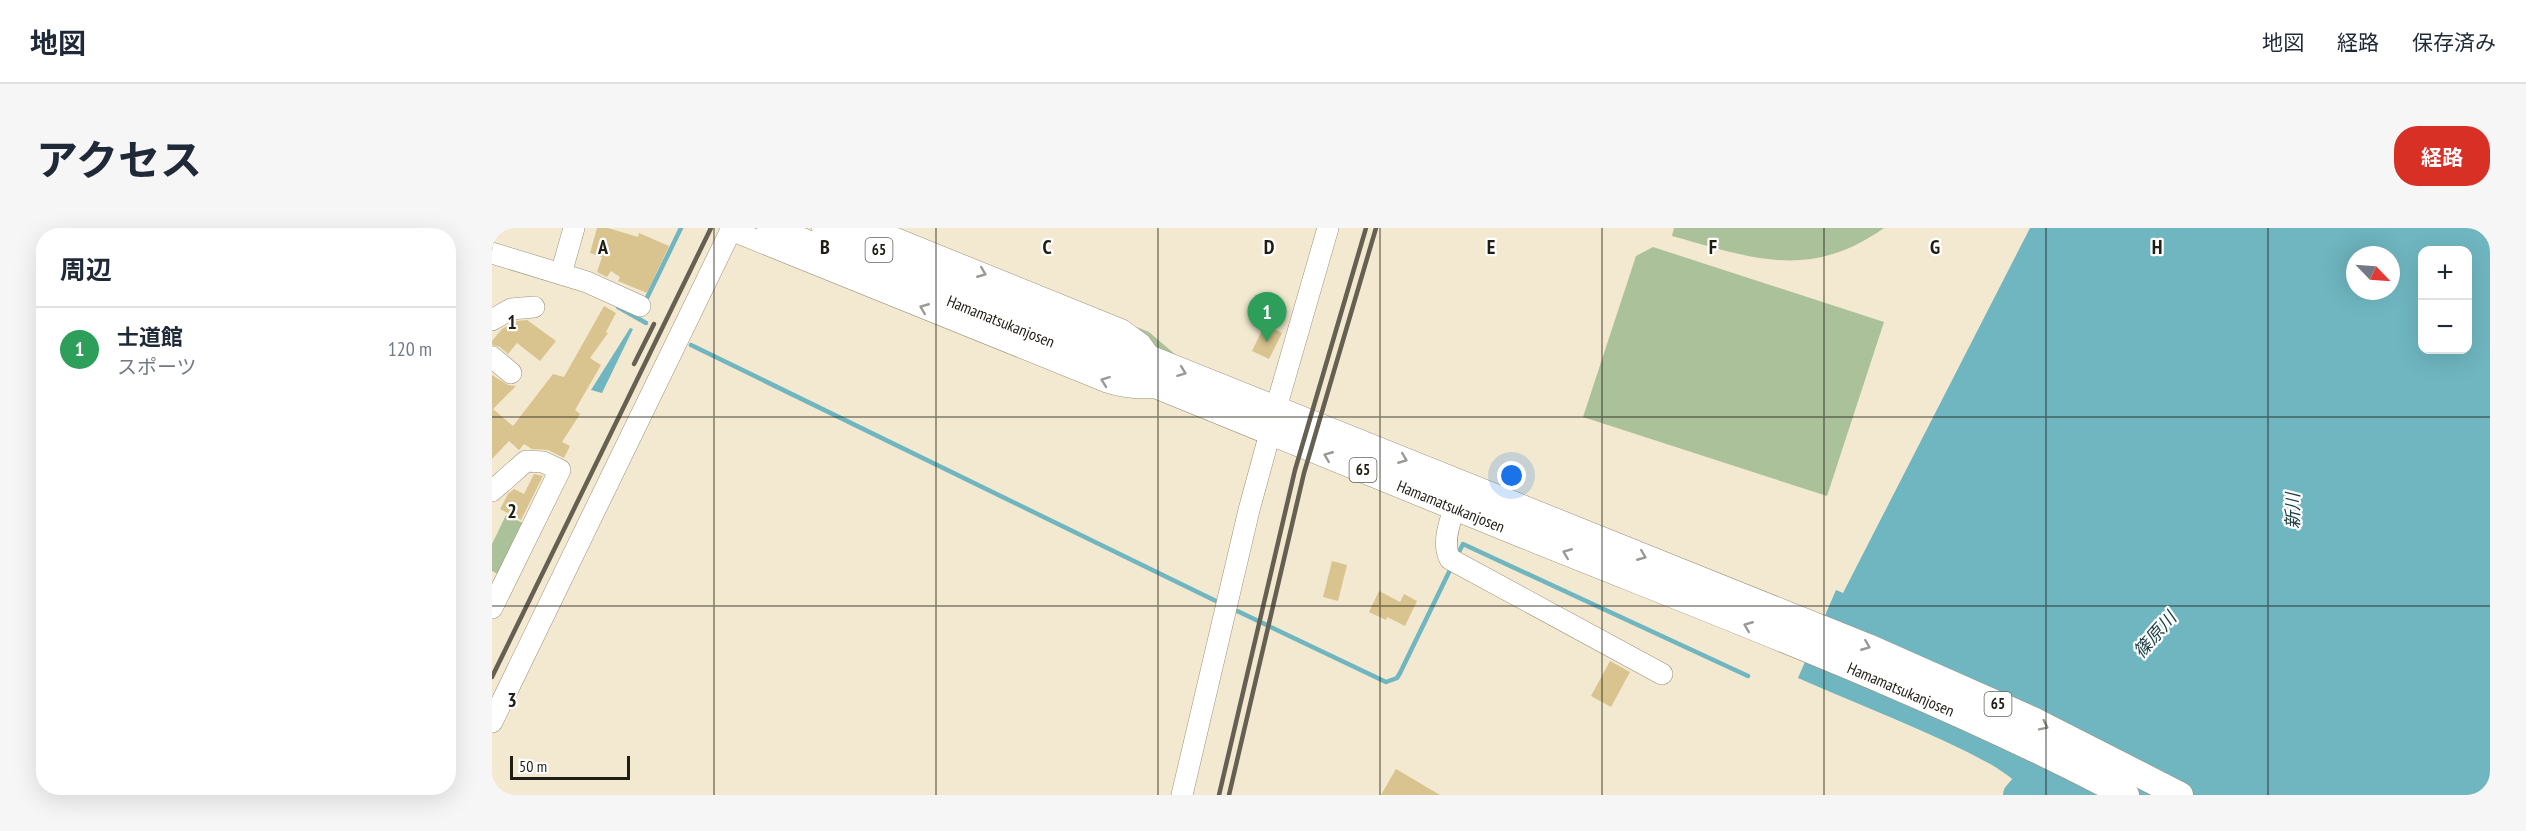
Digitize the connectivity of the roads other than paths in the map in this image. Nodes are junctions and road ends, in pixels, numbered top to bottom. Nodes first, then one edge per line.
1 (574, 228) edge
2 (770, 228) edge
3 (825, 228) edge
4 (870, 228) edge
5 (1328, 228) edge
6 (731, 229) edge
7 (492, 253) edge
8 (561, 274) junction
9 (929, 281) junction
10 (640, 306) dead end
11 (534, 307) dead end
12 (492, 320) edge
13 (492, 357) edge
14 (1153, 361) junction
15 (511, 373) dead end
16 (1162, 387) junction
17 (1276, 408) junction
18 (1270, 433) junction
19 (492, 491) edge
20 (1445, 494) junction
21 (492, 608) edge
22 (1799, 632) junction
23 (1662, 674) dead end
24 (492, 722) edge
25 (1182, 795) edge
26 (2126, 795) edge
27 (2180, 795) edge

1 - 8 street
2 - 9 main road, Hamamatsukanjosen / 65
3 - 9 main road, Hamamatsukanjosen / 65
4 -> 14 street
5 - 17 street
16 -> 6 street
6 - 24 street
7 - 8 street
8 - 10 street
9 - 14 main road, Hamamatsukanjosen / 65
9 - 16 main road, Hamamatsukanjosen / 65
11 - 12 street
13 - 15 street
14 -> 17 main road, Hamamatsukanjosen / 65
16 - 18 main road, Hamamatsukanjosen / 65
17 -> 20 main road, Hamamatsukanjosen / 65
20 -> 18 main road, Hamamatsukanjosen / 65
18 - 25 street
19 - 21 street
20 - 22 main road, Hamamatsukanjosen / 65
20 - 23 street
22 - 26 main road, Hamamatsukanjosen / 65
22 -> 27 main road, Hamamatsukanjosen / 65

